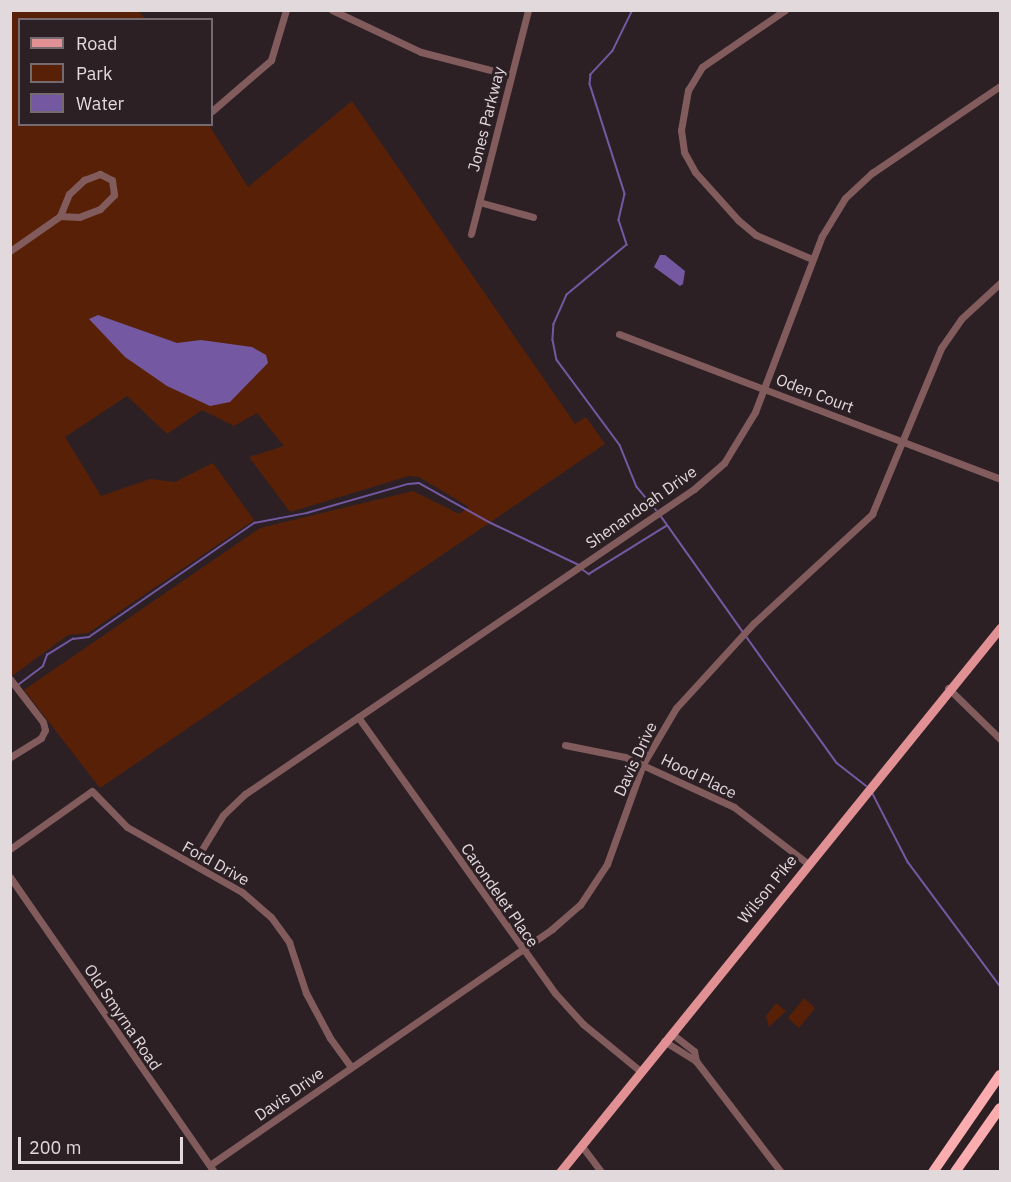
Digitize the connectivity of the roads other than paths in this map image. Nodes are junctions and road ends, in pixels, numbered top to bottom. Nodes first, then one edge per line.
1 (286, 10) edge
2 (332, 10) edge
3 (528, 10) edge
4 (785, 10) edge
5 (341, 12) edge
6 (510, 75) junction
7 (1000, 86) edge
8 (213, 110) edge
9 (479, 202) junction
10 (60, 216) junction
11 (533, 217) dead end
12 (471, 234) dead end
13 (10, 251) edge
14 (812, 259) junction
15 (1000, 283) edge
16 (619, 334) dead end
17 (765, 388) junction
18 (903, 441) junction
19 (1000, 480) edge
20 (1000, 628) edge
21 (14, 684) edge
22 (948, 688) junction
23 (358, 717) junction
24 (1000, 739) edge
25 (565, 745) dead end
26 (10, 757) edge
27 (643, 764) junction
28 (10, 849) edge
29 (807, 863) junction
30 (193, 864) junction
31 (10, 877) edge
32 (522, 949) junction
33 (668, 1037) junction
34 (351, 1067) junction
35 (640, 1071) junction
36 (1000, 1075) edge
37 (1000, 1108) edge
38 (580, 1145) junction
39 (212, 1168) edge
40 (560, 1172) edge
41 (602, 1172) edge
42 (781, 1172) edge
43 (933, 1172) edge
44 (955, 1172) edge

1 - 8 street
2 - 5 street
3 - 6 street, Jones Parkway
4 - 14 street
5 - 6 street
6 - 9 street, Jones Parkway
7 - 14 street, Shenandoah Drive
9 - 11 street
9 - 12 street, Jones Parkway
10 - 10 street
10 - 13 street
14 - 17 street, Shenandoah Drive
15 - 18 street, Davis Drive
16 - 17 street, Oden Court
17 - 18 street, Oden Court
17 - 23 street, Shenandoah Drive
18 - 19 street, Oden Court
18 - 27 street, Davis Drive
20 - 22 main road, Wilson Pike
21 - 26 street
22 - 24 street
22 - 29 main road, Wilson Pike
23 - 30 street, Shenandoah Drive
23 - 32 street, Carondelet Place
25 - 27 street, Hood Place
27 - 29 street, Hood Place
27 - 32 street, Davis Drive
28 - 30 street, Ford Drive
29 - 33 main road, Wilson Pike
30 - 34 street, Ford Drive
31 - 39 street, Old Smyrna Road
32 - 34 street, Davis Drive
32 - 35 street, Carondelet Place
33 - 35 main road, Wilson Pike
33 - 42 street
34 - 39 street, Davis Drive
35 - 38 main road, Wilson Pike
36 - 43 highway
37 - 44 highway
38 - 40 main road, Wilson Pike
38 - 41 street

